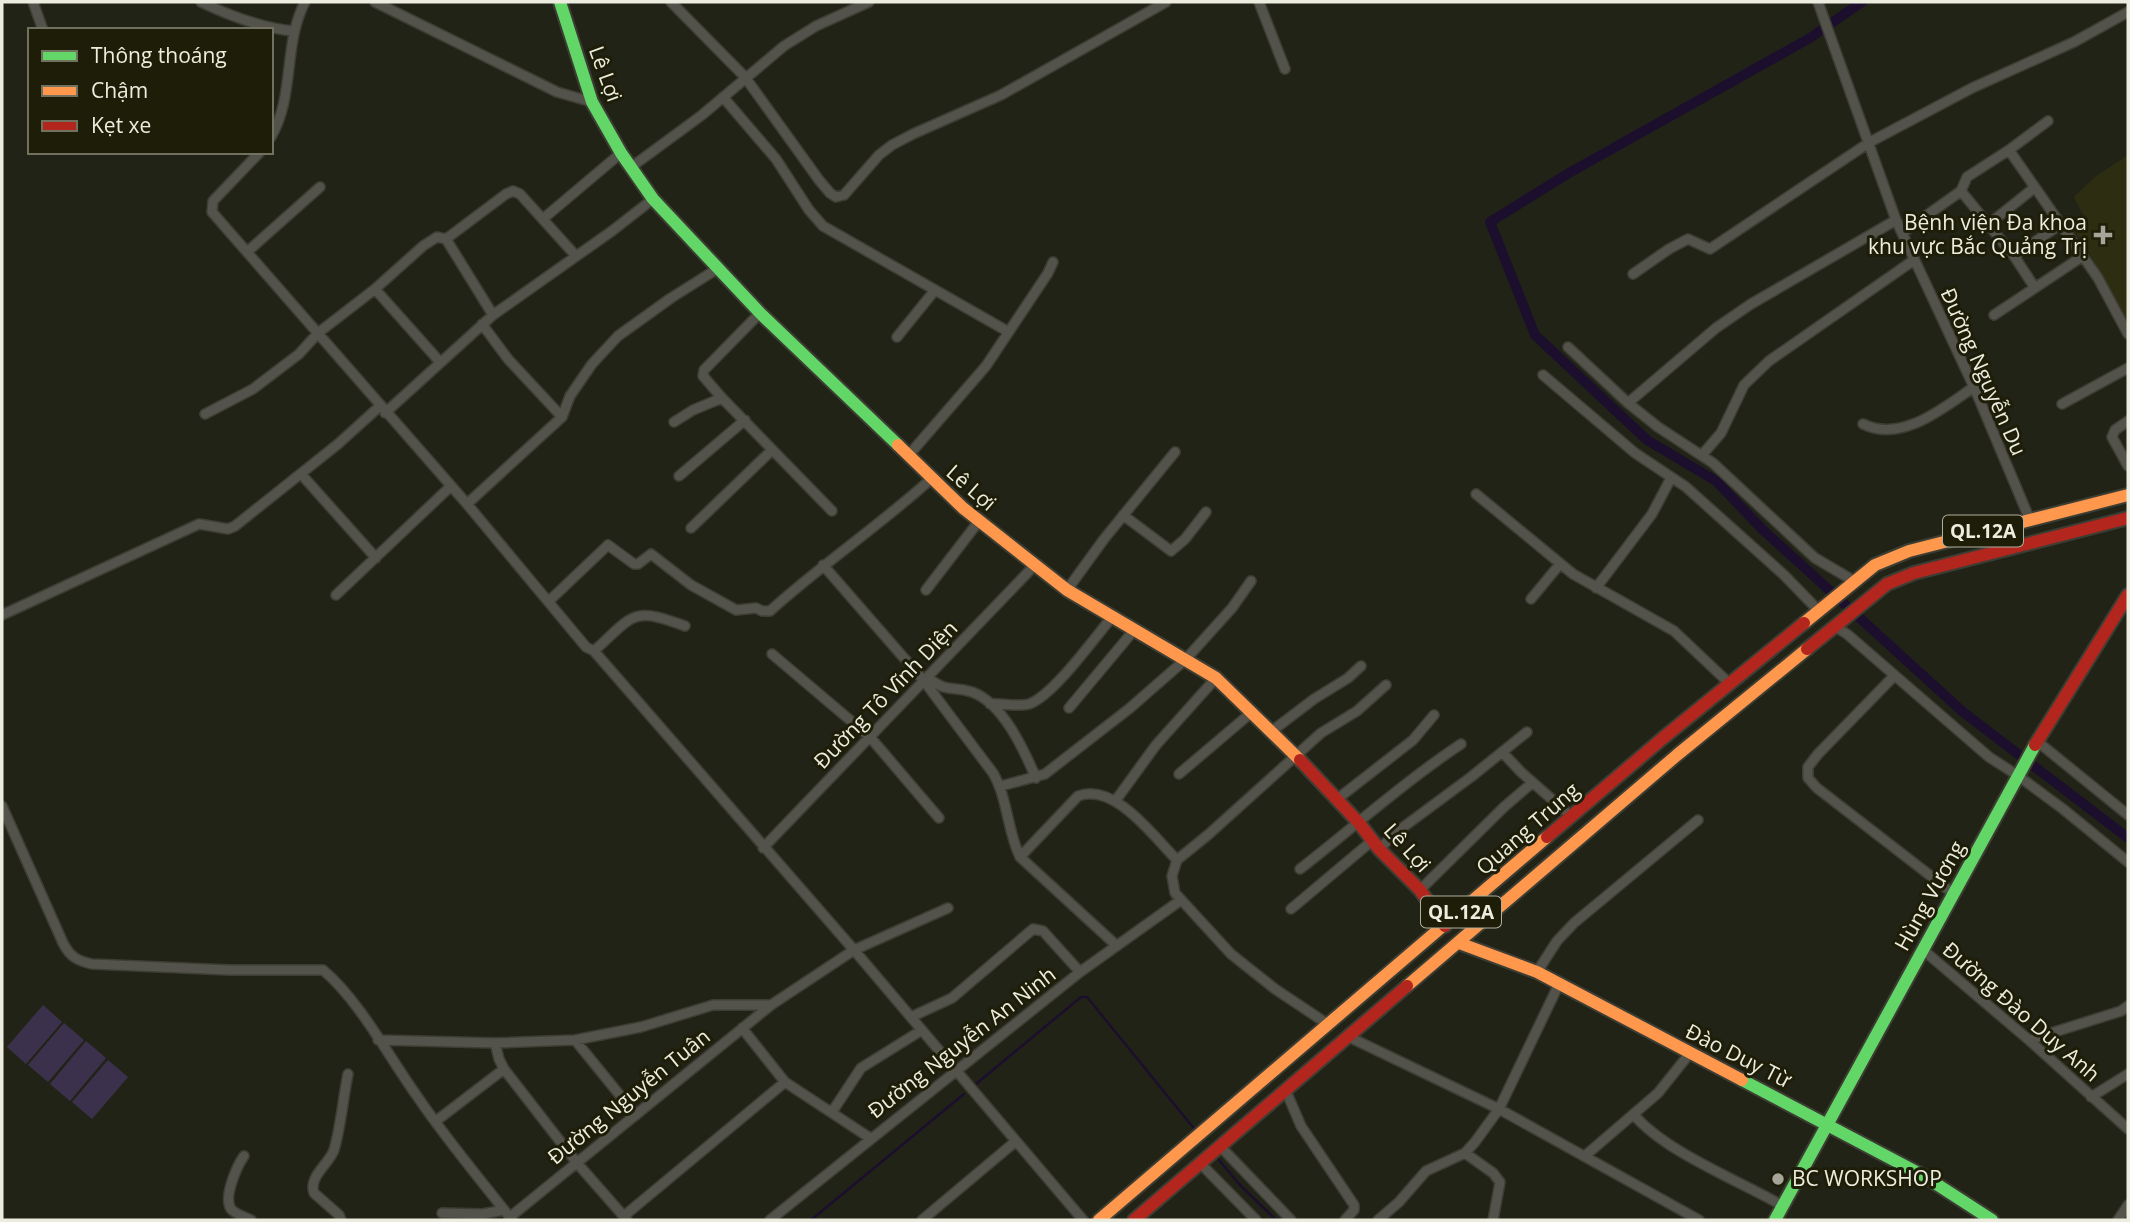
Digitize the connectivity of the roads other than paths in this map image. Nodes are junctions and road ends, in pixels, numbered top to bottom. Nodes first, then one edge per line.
1 (33, 2) edge
2 (201, 2) edge
3 (305, 2) edge
4 (375, 2) edge
5 (560, 2) edge
6 (671, 2) edge
7 (869, 2) edge
8 (1166, 2) edge
9 (1259, 2) edge
10 (1819, 4) edge
11 (2128, 12) edge
12 (42, 28) edge
13 (294, 31) junction
14 (1285, 69) dead end
15 (745, 77) junction
16 (723, 97) junction
17 (592, 102) junction
18 (2048, 121) dead end
19 (273, 133) edge
20 (1870, 142) junction
21 (2009, 150) junction
22 (621, 153) junction
23 (258, 154) edge
24 (631, 168) junction
25 (320, 187) dead end
26 (2035, 188) junction
27 (1961, 191) junction
28 (653, 198) junction
29 (544, 218) junction
30 (1896, 220) junction
31 (1989, 224) junction
32 (2061, 224) junction
33 (1902, 233) junction
34 (446, 239) junction
35 (247, 252) junction
36 (576, 256) junction
37 (2014, 256) junction
38 (2084, 256) junction
39 (1914, 260) junction
40 (1053, 262) dead end
41 (717, 269) junction
42 (1633, 274) dead end
43 (2035, 288) junction
44 (375, 289) junction
45 (935, 290) junction
46 (760, 313) junction
47 (493, 315) junction
48 (1994, 315) dead end
49 (482, 324) junction
50 (1007, 331) junction
51 (318, 333) junction
52 (2128, 334) edge
53 (897, 337) dead end
54 (1568, 347) dead end
55 (440, 362) junction
56 (2128, 368) edge
57 (1543, 374) dead end
58 (1975, 387) junction
59 (722, 398) junction
60 (1628, 403) junction
61 (2062, 404) dead end
62 (382, 409) junction
63 (205, 414) dead end
64 (562, 417) junction
65 (746, 420) junction
66 (2128, 421) edge
67 (674, 422) dead end
68 (1863, 424) dead end
69 (772, 450) junction
70 (1175, 452) dead end
71 (1702, 455) junction
72 (908, 456) junction
73 (2128, 466) edge
74 (301, 474) junction
75 (679, 476) dead end
76 (1671, 478) junction
77 (930, 479) junction
78 (452, 486) junction
79 (1476, 494) dead end
80 (2128, 495) edge
81 (467, 504) junction
82 (832, 511) dead end
83 (1206, 512) dead end
84 (1124, 515) junction
85 (2128, 518) edge
86 (2030, 520) junction
87 (979, 521) junction
88 (691, 528) dead end
89 (1983, 531) junction
90 (1987, 554) junction
91 (376, 558) junction
92 (1560, 564) junction
93 (823, 565) junction
94 (1034, 565) junction
95 (1251, 581) dead end
96 (1849, 584) junction
97 (1596, 588) junction
98 (926, 590) dead end
99 (1068, 590) junction
100 (336, 594) dead end
101 (2128, 595) edge
102 (1531, 599) dead end
103 (549, 601) junction
104 (1821, 608) junction
105 (2, 615) edge
106 (1113, 616) junction
107 (1835, 625) junction
108 (685, 626) dead end
109 (1135, 629) junction
110 (594, 651) junction
111 (772, 654) dead end
112 (1186, 659) junction
113 (1361, 666) dead end
114 (1894, 676) junction
115 (1216, 678) junction
116 (926, 679) junction
117 (1729, 683) junction
118 (1386, 685) dead end
119 (990, 704) junction
120 (1069, 708) dead end
121 (1252, 712) junction
122 (1434, 715) dead end
123 (1272, 731) junction
124 (1527, 732) dead end
125 (870, 737) junction
126 (1663, 738) junction
127 (1461, 744) dead end
128 (2037, 744) junction
129 (1502, 752) junction
130 (1295, 755) junction
131 (1678, 755) junction
132 (2019, 771) junction
133 (1179, 774) dead end
134 (1036, 778) junction
135 (1532, 783) junction
136 (1000, 786) junction
137 (1116, 800) junction
138 (1336, 800) junction
139 (2, 806) edge
140 (2128, 815) edge
141 (1572, 817) junction
142 (939, 818) dead end
143 (1698, 820) dead end
144 (1359, 823) junction
145 (1376, 845) junction
146 (763, 848) junction
147 (1020, 858) junction
148 (1177, 860) junction
149 (2128, 862) edge
150 (1300, 869) dead end
151 (1420, 890) junction
152 (1954, 894) junction
153 (1181, 900) junction
154 (948, 908) dead end
155 (1291, 909) dead end
156 (1445, 926) junction
157 (1459, 943) junction
158 (1117, 946) junction
159 (1922, 949) junction
160 (854, 950) junction
161 (1080, 972) junction
162 (1537, 972) junction
163 (1559, 984) junction
164 (771, 1005) junction
165 (2128, 1006) edge
166 (911, 1017) junction
167 (1329, 1025) junction
168 (742, 1028) junction
169 (922, 1030) junction
170 (1349, 1037) junction
171 (379, 1040) junction
172 (575, 1040) junction
173 (2029, 1040) junction
174 (495, 1043) junction
175 (1690, 1053) junction
176 (504, 1069) junction
177 (956, 1071) junction
178 (348, 1074) dead end
179 (1272, 1074) junction
180 (2128, 1074) edge
181 (785, 1082) junction
182 (1286, 1091) junction
183 (2091, 1097) junction
184 (1499, 1109) junction
185 (832, 1112) junction
186 (1223, 1114) junction
187 (636, 1115) junction
188 (1634, 1115) junction
189 (436, 1121) junction
190 (1826, 1124) junction
191 (2128, 1129) edge
192 (1237, 1132) junction
193 (870, 1138) junction
194 (1016, 1141) junction
195 (1220, 1146) junction
196 (1178, 1151) junction
197 (1465, 1153) junction
198 (1586, 1155) junction
199 (244, 1156) dead end
200 (577, 1163) junction
201 (1196, 1166) junction
202 (2128, 1205) edge
203 (1783, 1206) junction
204 (442, 1213) dead end
205 (508, 1216) edge
206 (482, 1217) edge
207 (626, 1218) edge
208 (249, 1220) edge
209 (341, 1220) edge
210 (770, 1220) edge
211 (922, 1220) edge
212 (1083, 1220) edge
213 (1099, 1220) edge
214 (1134, 1220) edge
215 (1256, 1220) edge
216 (1291, 1220) edge
217 (1345, 1220) edge
218 (1378, 1220) edge
219 (1493, 1220) edge
220 (1699, 1220) edge
221 (1775, 1220) edge
222 (1992, 1220) edge
223 (2118, 1220) edge

1 - 12 street
2 - 13 street
3 - 13 street
4 - 17 street
5 - 17 main road, Lê Lợi
6 - 15 street
7 - 15 street
8 - 15 street
9 - 14 street
10 - 20 street, Đường Nguyễn Du
11 - 20 street
13 - 19 street
15 - 16 street
16 - 24 street
16 - 45 street
17 - 22 main road, Lê Lợi
18 - 21 street
20 - 30 street, Đường Nguyễn Du
20 - 42 street
21 - 26 street
21 - 27 street
22 - 24 main road, Lê Lợi
22 - 29 street
23 - 35 street
24 - 28 main road, Lê Lợi
25 - 35 street
26 - 31 street
26 - 32 street
27 - 31 street
27 - 33 street
28 - 36 street
28 - 41 main road, Lê Lợi
29 - 34 street
29 - 36 street
30 - 33 street, Đường Nguyễn Du
30 - 60 street
31 - 37 street
32 - 37 street
32 - 38 street
33 - 39 street, Đường Nguyễn Du
34 - 44 street
34 - 47 street
35 - 51 street
36 - 47 street
37 - 43 street
38 - 43 street
38 - 52 street
39 - 58 street, Đường Nguyễn Du
39 - 71 street
40 - 50 street
41 - 46 main road, Lê Lợi
41 - 64 street
43 - 48 street
44 - 51 street
44 - 55 street
45 - 50 street
45 - 53 street
46 - 59 street
46 - 72 main road, Lê Lợi
47 - 49 street
49 - 55 street
49 - 64 street
50 - 72 street
51 - 62 street
51 - 63 street
54 - 60 street
55 - 62 street
56 - 61 street
57 - 76 street
58 - 68 street
58 - 86 street, Đường Nguyễn Du
59 - 65 street
59 - 67 street
60 - 71 street
62 - 74 street
62 - 78 street
64 - 81 street
65 - 69 street
65 - 75 street
66 - 73 street
69 - 82 street
69 - 88 street
70 - 84 street
71 - 96 street
72 - 77 main road, Lê Lợi
74 - 91 street
74 - 105 street
76 - 97 street
76 - 104 street
77 - 87 main road, Lê Lợi
77 - 93 street
78 - 81 street
78 - 91 street
79 - 92 street
80 - 86 main road, QL.12A
81 - 103 street
83 - 84 street
84 - 99 street
85 - 90 main road, QL.12A
86 - 89 main road, QL.12A
87 - 94 main road, Lê Lợi
87 - 98 street
89 - 90 main road
89 - 96 main road, QL.12A
90 - 107 main road, QL.12A
91 - 100 street
92 - 97 street
92 - 102 street
93 - 103 street
93 - 116 street
94 - 99 main road, Lê Lợi
94 - 116 street, Đường Tô Vĩnh Diện
95 - 112 street
96 - 104 main road, QL.12A
97 - 117 street
99 - 106 main road, Lê Lợi
101 - 128 main road, Hùng Vương
103 - 110 street
104 - 117 main road, Quang Trung / QL.12A
106 - 109 main road, Lê Lợi
106 - 119 street
107 - 114 street
107 - 131 main road, Quang Trung / QL.12A
108 - 110 street
109 - 112 main road, Lê Lợi
109 - 120 street
110 - 146 street
111 - 125 street
112 - 115 main road, Lê Lợi
112 - 134 street
113 - 123 street
114 - 132 street
114 - 152 street
115 - 121 main road, Lê Lợi
115 - 137 street
116 - 119 street
116 - 125 street, Đường Tô Vĩnh Diện
116 - 136 street
117 - 126 main road, Quang Trung / QL.12A
118 - 130 street
119 - 134 street
121 - 123 main road, Lê Lợi
121 - 133 street
122 - 138 street
123 - 130 main road, Lê Lợi
124 - 129 street
125 - 142 street
125 - 146 street, Đường Tô Vĩnh Diện
126 - 131 main road
126 - 141 main road, Quang Trung / QL.12A
127 - 144 street
128 - 132 main road, Hùng Vương
128 - 140 street
129 - 135 street
129 - 145 street
130 - 138 main road, Lê Lợi
130 - 148 street
131 - 157 main road, Quang Trung / QL.12A
132 - 149 street
132 - 152 main road, Hùng Vương
134 - 136 street
135 - 141 street
135 - 151 street
136 - 147 street
137 - 147 street
137 - 148 street
138 - 144 main road, Lê Lợi
139 - 171 street
141 - 156 main road, Quang Trung / QL.12A
143 - 162 street
144 - 145 main road, Lê Lợi
144 - 150 street
145 - 151 main road, Lê Lợi
145 - 155 street
146 - 160 street
147 - 158 street
148 - 153 street
151 - 156 main road, Lê Lợi
152 - 159 main road, Hùng Vương
153 - 158 street, Đường Nguyễn An Ninh
153 - 167 street
154 - 160 street, Đường Nguyễn Tuân
156 - 157 main road, Lê Lợi
156 - 167 main road, Quang Trung / QL.12A
157 - 162 main road, Đào Duy Từ
157 - 170 main road, Quang Trung / QL.12A
158 - 161 street, Đường Nguyễn An Ninh
159 - 173 street, Đường Đào Duy Anh
159 - 190 main road, Hùng Vương
160 - 164 street, Đường Nguyễn Tuân
160 - 166 street
161 - 166 street
161 - 177 street, Đường Nguyễn An Ninh
162 - 163 main road, Đào Duy Từ
163 - 175 main road, Đào Duy Từ
163 - 184 street
164 - 168 street, Đường Nguyễn Tuân
164 - 172 street
165 - 173 street
166 - 169 street
167 - 179 main road, Quang Trung / QL.12A
168 - 181 street
168 - 187 street, Đường Nguyễn Tuân
169 - 177 street
169 - 185 street
170 - 182 main road, Quang Trung / QL.12A
170 - 184 street
171 - 174 street
171 - 189 street
172 - 174 street
172 - 187 street
173 - 183 street, Đường Đào Duy Anh
174 - 176 street
175 - 188 street
175 - 190 main road, Đào Duy Từ
176 - 189 street
176 - 200 street
177 - 193 street, Đường Nguyễn An Ninh
177 - 194 street
178 - 209 street
179 - 182 main road
179 - 186 main road, Quang Trung / QL.12A
180 - 183 street
181 - 185 street
181 - 207 street
182 - 192 main road, Quang Trung / QL.12A
182 - 217 street
183 - 191 street, Đường Đào Duy Anh
184 - 197 street
184 - 198 street
185 - 193 street
186 - 192 main road
186 - 196 main road, Quang Trung / QL.12A
187 - 200 street, Đường Nguyễn Tuân
188 - 198 street
188 - 203 street
189 - 205 street
190 - 203 main road, Hùng Vương
190 - 222 main road, Đào Duy Từ
192 - 195 main road, Quang Trung / QL.12A
193 - 210 street, Đường Nguyễn An Ninh
194 - 211 street
194 - 212 street
195 - 201 main road, Quang Trung / QL.12A
195 - 216 street
196 - 201 main road
196 - 213 main road, Quang Trung / QL.12A
197 - 218 street
197 - 219 street
198 - 220 street
199 - 208 street
200 - 205 street, Đường Nguyễn Tuân
200 - 207 street
201 - 214 main road, Quang Trung / QL.12A
201 - 215 street
202 - 223 street
203 - 221 main road, Hùng Vương
204 - 206 street
205 - 206 street

